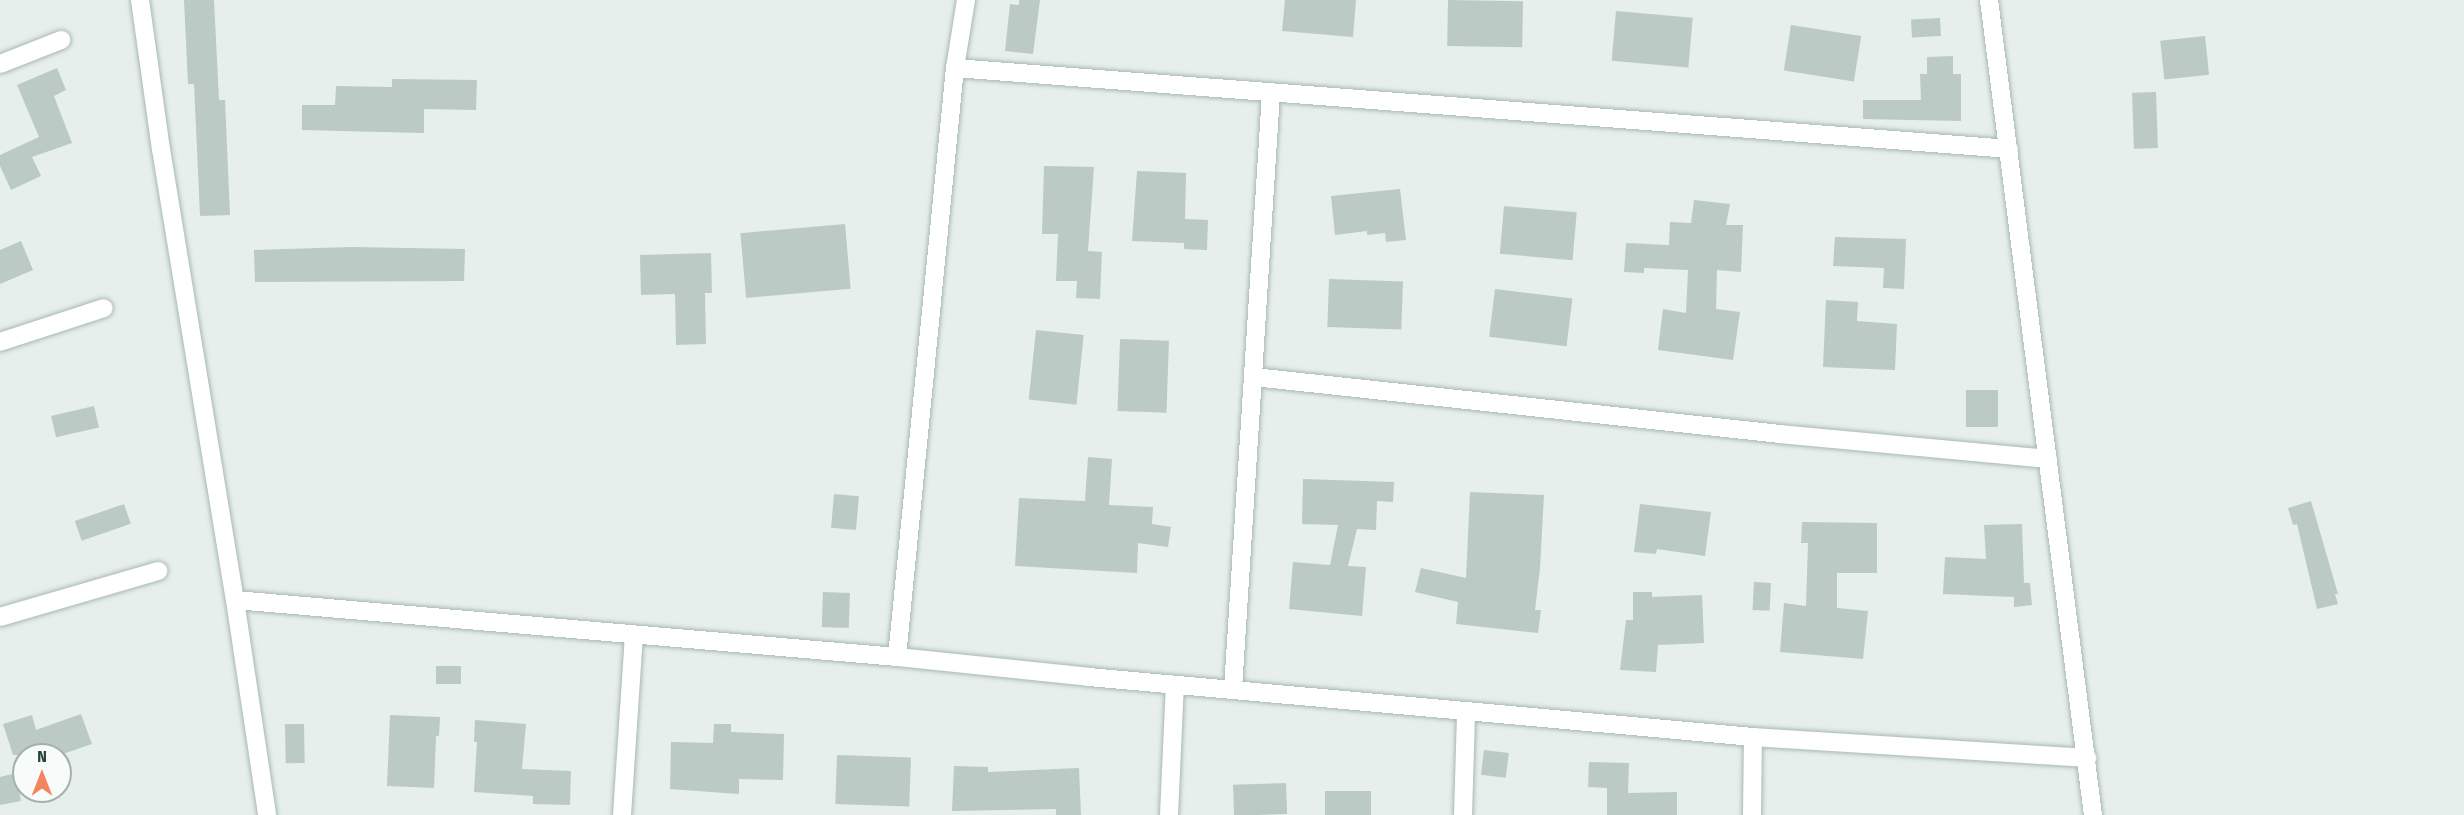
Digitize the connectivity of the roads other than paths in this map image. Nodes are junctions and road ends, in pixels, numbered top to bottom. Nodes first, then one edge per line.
1 (140, 0) edge
2 (966, 0) edge
3 (1989, 0) edge
4 (61, 40) dead end
5 (0, 64) edge
6 (955, 69) junction
7 (1271, 94) junction
8 (2009, 149) junction
9 (104, 308) dead end
10 (0, 342) edge
11 (1254, 377) junction
12 (2048, 459) junction
13 (158, 571) dead end
14 (235, 600) junction
15 (0, 617) edge
16 (634, 635) junction
17 (897, 657) junction
18 (1174, 685) junction
19 (1233, 689) junction
20 (1466, 711) junction
21 (1753, 737) junction
22 (2087, 758) junction
23 (267, 815) edge
24 (622, 815) edge
25 (1169, 815) edge
26 (1463, 815) edge
27 (1752, 815) edge
28 (2093, 815) edge

1 - 14 street
2 - 6 street
3 - 8 street
4 - 5 street
6 - 7 street
6 - 17 street
7 - 8 street
7 - 11 street
8 - 12 street
9 - 10 street
11 - 12 street
11 - 19 street
12 - 22 street
13 - 15 street
14 - 16 street
14 - 23 street
16 - 17 street
16 - 24 street
17 - 18 street
18 - 19 street
18 - 25 street
19 - 20 street
20 - 21 street
20 - 26 street
21 - 22 street
21 - 27 street
22 - 28 street

